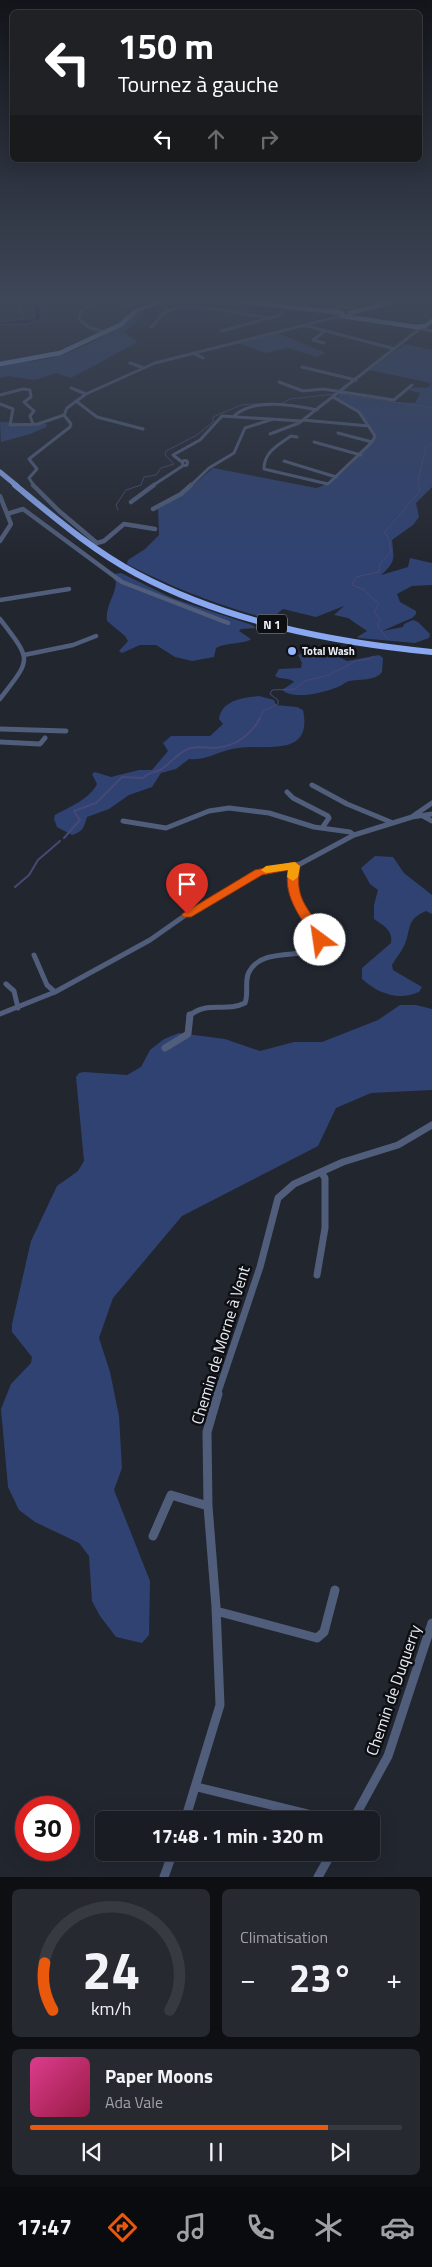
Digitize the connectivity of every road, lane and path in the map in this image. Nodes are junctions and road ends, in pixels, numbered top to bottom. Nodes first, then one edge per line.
1 (21, 390) edge
2 (27, 390) edge
3 (75, 390) edge
4 (96, 390) edge
5 (326, 390) edge
6 (343, 390) edge
7 (406, 390) edge
8 (340, 392) junction
9 (86, 394) junction
10 (0, 395) edge
11 (334, 397) junction
12 (76, 401) junction
13 (0, 404) edge
14 (317, 410) junction
15 (64, 415) junction
16 (235, 415) junction
17 (273, 418) junction
18 (302, 421) junction
19 (33, 424) junction
20 (369, 426) junction
21 (143, 429) dead end
22 (338, 433) dead end
23 (270, 434) dead end
24 (297, 437) dead end
25 (314, 442) dead end
26 (372, 442) junction
27 (361, 455) junction
28 (284, 461) dead end
29 (0, 472) edge
30 (0, 477) edge
31 (336, 477) junction
32 (0, 496) edge
33 (131, 502) dead end
34 (153, 509) dead end
35 (7, 514) junction
36 (155, 529) dead end
37 (0, 541) edge
38 (70, 589) dead end
39 (0, 600) edge
40 (0, 619) edge
41 (228, 623) dead end
42 (96, 636) dead end
43 (432, 654) edge
44 (24, 655) junction
45 (0, 699) edge
46 (0, 729) edge
47 (66, 731) dead end
48 (45, 738) dead end
49 (0, 742) edge
50 (312, 786) dead end
51 (287, 792) dead end
52 (432, 802) edge
53 (432, 814) edge
54 (423, 816) junction
55 (412, 817) junction
56 (123, 821) dead end
57 (432, 821) edge
58 (393, 823) junction
59 (322, 828) junction
60 (354, 835) junction
61 (295, 866) junction
62 (34, 955) dead end
63 (6, 984) dead end
64 (55, 992) junction
65 (18, 1008) junction
66 (0, 1014) edge
67 (165, 1048) dead end
68 (432, 1125) edge
69 (321, 1172) junction
70 (316, 1275) dead end
71 (208, 1506) junction
72 (153, 1536) dead end
73 (335, 1590) dead end
74 (216, 1611) junction
75 (432, 1623) edge
76 (197, 1787) junction
77 (188, 1811) edge
78 (296, 1811) edge
79 (358, 1811) edge
80 (170, 1861) edge
81 (327, 1861) edge
82 (164, 1877) edge
83 (318, 1877) edge

1 - 10 street
2 - 19 street
3 - 9 street
4 - 9 street
5 - 8 street
6 - 8 street
7 - 8 street
8 - 11 street
9 - 12 street
11 - 14 street
11 - 20 street
12 - 15 street
12 - 21 street
13 - 19 street
14 - 16 street
14 - 18 street
15 - 19 street
15 - 36 street
16 - 17 street
16 - 33 street
17 - 18 street
17 - 34 street
18 - 20 street
18 - 23 street
20 - 26 street
22 - 26 street
24 - 31 street
25 - 27 street
26 - 27 street
27 - 31 street
28 - 31 street
29 - 43 highway, N 1
30 - 43 highway, N 1
32 - 35 street
35 - 37 street
35 - 41 street
38 - 39 street
40 - 44 street
42 - 44 street
44 - 45 street
46 - 47 street
48 - 49 street
50 - 58 street
51 - 59 street
52 - 55 street
53 - 54 street
54 - 55 street
54 - 57 street
55 - 58 street
56 - 59 street
58 - 60 street
59 - 60 street
60 - 61 street
61 - 64 street
61 - 67 street
62 - 64 street
63 - 65 street
64 - 65 street
65 - 66 street
68 - 69 street, Chemin de Morne à Vent
69 - 70 street
69 - 71 street, Chemin de Morne à Vent
71 - 72 street
71 - 74 street, Chemin de Morne à Vent
73 - 74 street
74 - 76 street, Chemin de Morne à Vent
75 - 79 street, Chemin de Duquerry
76 - 77 street, Chemin de Morne à Vent
76 - 78 street
80 - 82 street
81 - 83 street

